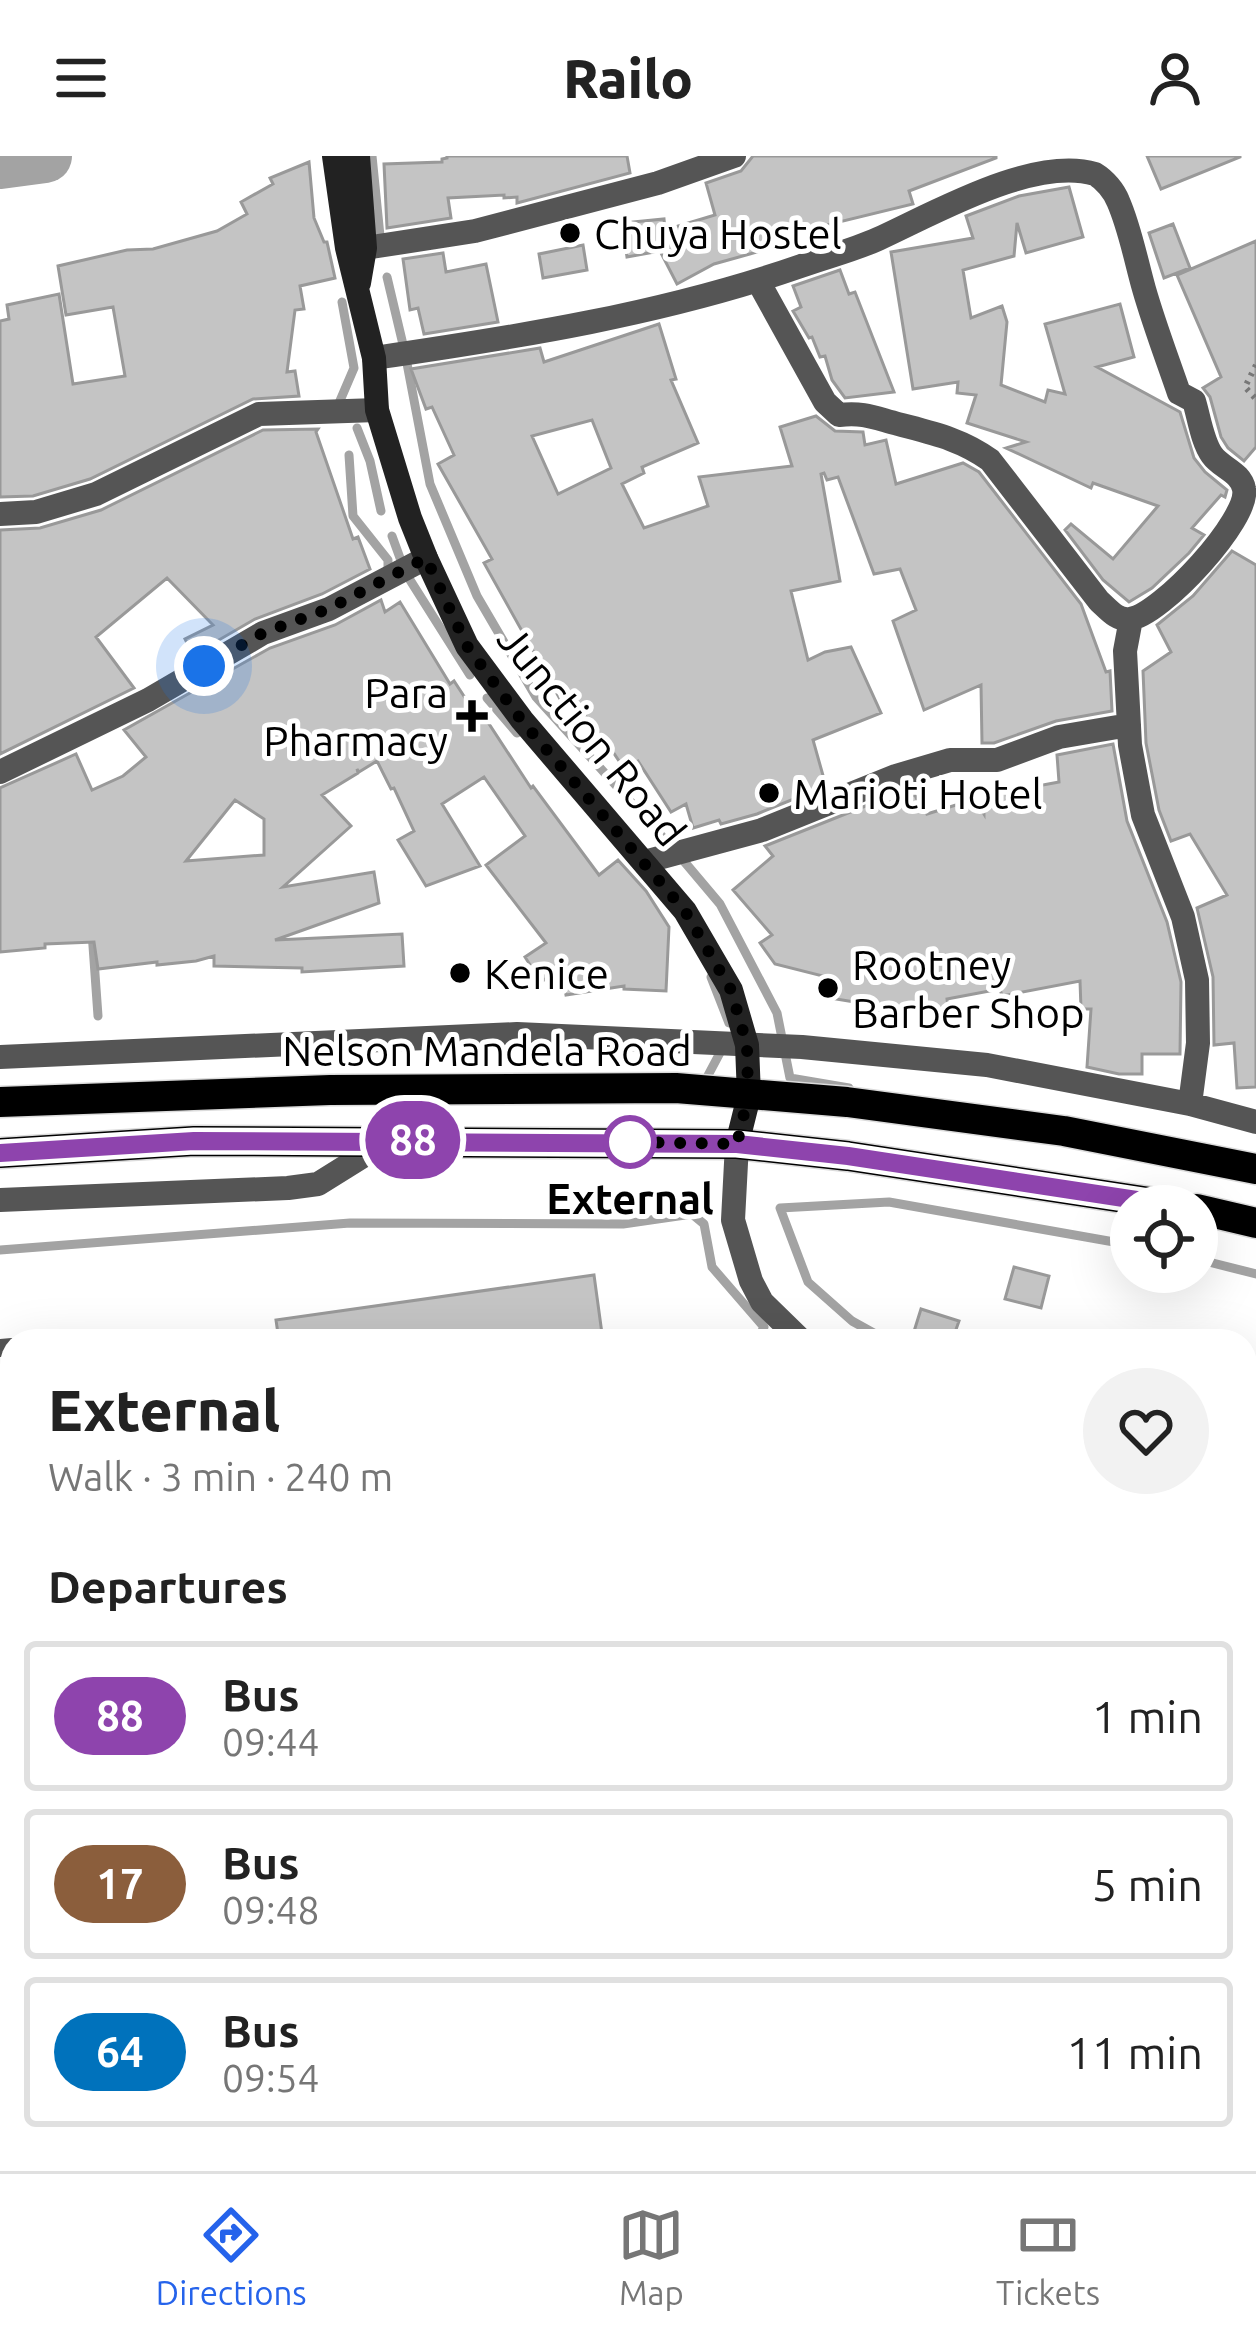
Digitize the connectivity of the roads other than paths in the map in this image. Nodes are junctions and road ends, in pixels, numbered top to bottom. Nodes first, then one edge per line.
1 (334, 156) edge
2 (358, 156) edge
3 (734, 156) edge
4 (365, 248) junction
5 (758, 281) junction
6 (356, 297) junction
7 (374, 358) junction
8 (377, 410) junction
9 (0, 514) edge
10 (426, 558) junction
11 (1131, 619) junction
12 (1129, 725) junction
13 (0, 772) edge
14 (644, 862) junction
15 (747, 1045) junction
16 (0, 1057) edge
17 (748, 1096) junction
18 (0, 1102) edge
19 (1190, 1104) junction
20 (1256, 1122) edge
21 (388, 1140) junction
22 (737, 1144) junction
23 (0, 1153) edge
24 (1256, 1169) edge
25 (1110, 1196) edge
26 (0, 1199) edge
27 (1218, 1214) edge
28 (1256, 1223) edge
29 (790, 1329) edge

1 - 6 main road, Junction Road
2 - 4 main road, Junction Road
3 - 4 street
4 - 6 main road, Junction Road
5 - 7 street
5 - 11 street
5 - 11 street
6 - 7 main road, Junction Road
7 - 8 main road, Junction Road
8 - 9 street
8 - 10 main road, Junction Road
10 - 13 street
10 - 14 main road, Junction Road
11 - 12 street
12 - 14 street
12 - 19 street
14 - 15 main road, Junction Road
15 - 16 street
15 - 17 main road, Junction Road
15 - 19 street
17 - 18 main road, Nelson Mandela Road
17 - 22 main road, Junction Road
17 - 24 main road, Nelson Mandela Road
19 - 20 street
21 - 22 main road
21 - 23 main road
21 - 26 street
22 - 25 main road
22 - 29 street
27 - 28 main road

